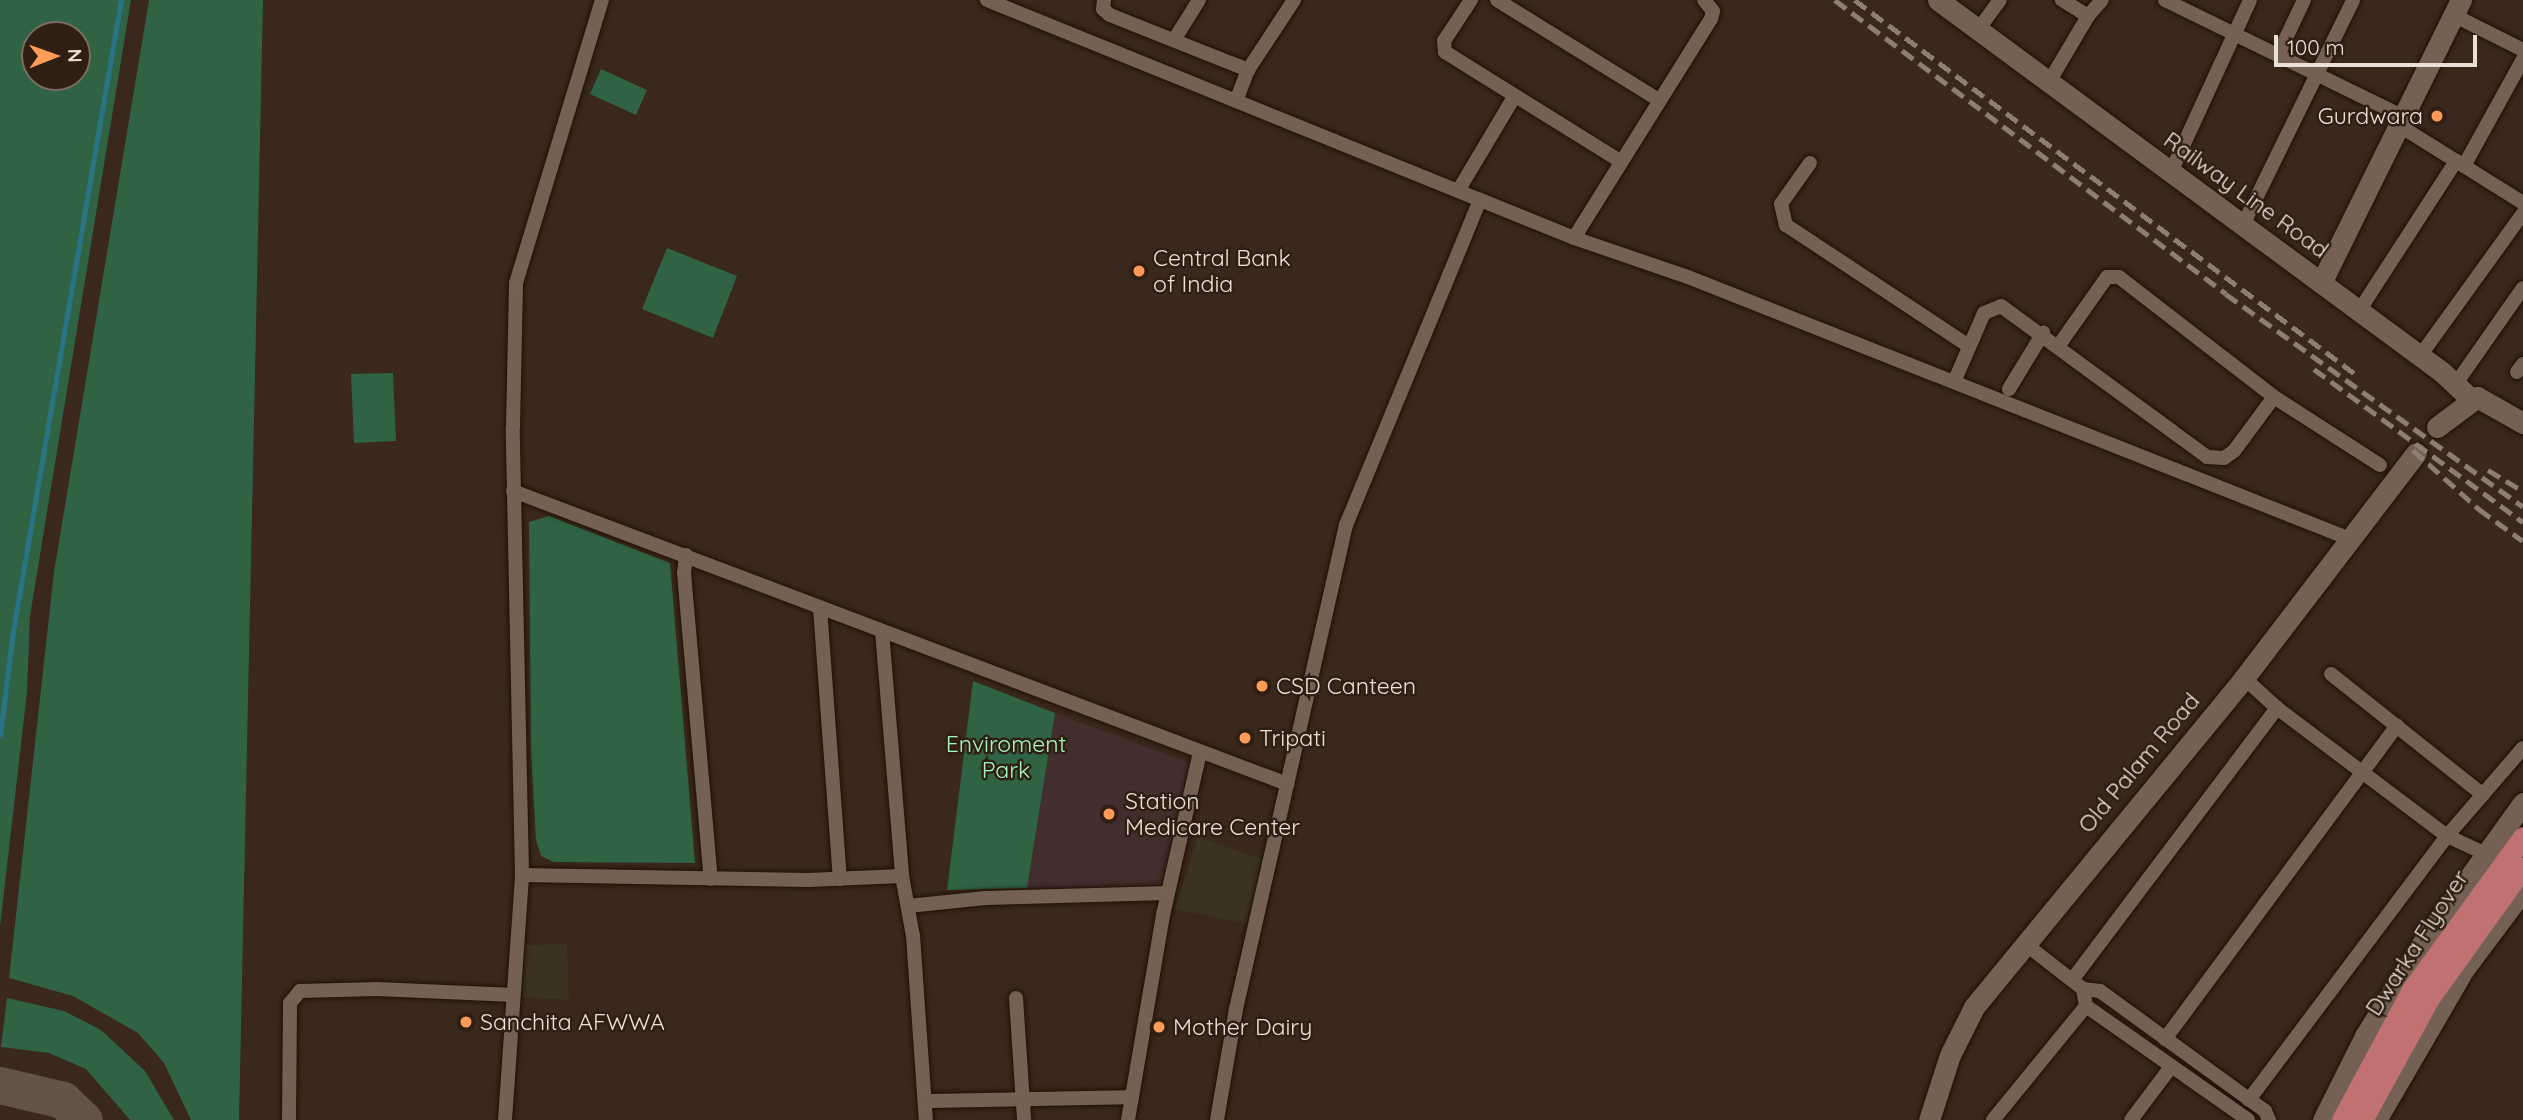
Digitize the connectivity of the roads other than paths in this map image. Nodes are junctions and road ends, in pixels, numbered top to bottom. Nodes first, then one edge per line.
1 (602, 0) edge
2 (988, 0) edge
3 (1104, 0) edge
4 (1199, 0) edge
5 (1294, 0) edge
6 (1471, 0) edge
7 (1497, 0) edge
8 (1704, 0) edge
9 (1938, 0) edge
10 (2000, 0) edge
11 (2062, 0) edge
12 (2102, 0) edge
13 (2165, 0) edge
14 (2250, 0) edge
15 (2304, 0) edge
16 (2353, 0) edge
17 (2457, 8) edge
18 (2088, 16) junction
19 (1978, 30) junction
20 (2235, 34) junction
21 (1174, 40) junction
22 (2523, 50) edge
23 (2278, 55) junction
24 (2523, 59) edge
25 (1248, 70) junction
26 (2317, 75) junction
27 (2049, 82) junction
28 (1514, 97) junction
29 (1236, 100) junction
30 (1659, 100) junction
31 (2402, 121) junction
32 (1620, 161) junction
33 (1810, 163) dead end
34 (2460, 163) junction
35 (2171, 172) junction
36 (1458, 191) junction
37 (1480, 200) junction
38 (2523, 203) edge
39 (2523, 213) edge
40 (2243, 225) junction
41 (1574, 238) junction
42 (2321, 283) junction
43 (2523, 288) edge
44 (2359, 311) junction
45 (2043, 333) junction
46 (2059, 345) junction
47 (1969, 346) junction
48 (2420, 356) junction
49 (1954, 382) junction
50 (2009, 389) dead end
51 (2463, 392) junction
52 (2274, 397) junction
53 (2523, 423) edge
54 (2437, 427) dead end
55 (2416, 453) dead end
56 (2380, 465) dead end
57 (513, 491) junction
58 (2350, 539) junction
59 (686, 555) junction
60 (820, 608) junction
61 (882, 631) junction
62 (2331, 674) dead end
63 (2244, 678) junction
64 (2277, 708) junction
65 (2397, 726) junction
66 (2523, 748) edge
67 (1200, 751) junction
68 (2361, 772) junction
69 (1287, 784) junction
70 (2483, 795) junction
71 (2523, 803) edge
72 (2447, 836) junction
73 (2523, 837) edge
74 (2486, 854) junction
75 (2523, 867) edge
76 (522, 875) junction
77 (902, 876) junction
78 (711, 879) junction
79 (840, 879) junction
80 (2523, 890) edge
81 (1168, 893) junction
82 (908, 906) junction
83 (2024, 943) junction
84 (2071, 980) junction
85 (2083, 989) junction
86 (513, 995) junction
87 (1016, 998) dead end
88 (2085, 1006) junction
89 (2165, 1039) junction
90 (2171, 1067) junction
91 (1022, 1097) junction
92 (1132, 1097) junction
93 (2249, 1100) junction
94 (925, 1101) junction
95 (289, 1120) edge
96 (505, 1120) edge
97 (926, 1120) edge
98 (1024, 1120) edge
99 (1128, 1120) edge
100 (1217, 1120) edge
101 (1929, 1120) edge
102 (1993, 1120) edge
103 (2131, 1120) edge
104 (2248, 1120) edge
105 (2269, 1120) edge
106 (2323, 1120) edge
107 (2342, 1120) edge
108 (2362, 1120) edge
109 (2376, 1120) edge

1 - 57 street
2 - 29 street
3 - 21 street
4 - 21 street
5 - 25 street
6 - 28 street
7 - 30 street
8 - 30 street
9 - 19 street, Railway Line Road
10 - 19 street
11 - 18 street
12 - 18 street
13 - 20 street
14 - 20 street
15 - 23 street
16 - 26 street
17 - 22 street
17 - 31 street
18 - 27 street
19 - 27 street, Railway Line Road
20 - 23 street
20 - 35 street
21 - 25 street
23 - 26 street
24 - 34 street
25 - 29 street
26 - 31 street
26 - 40 street
27 - 35 street, Railway Line Road
28 - 32 street
28 - 36 street
29 - 36 street
30 - 32 street
31 - 34 street
31 - 42 street
32 - 41 street
33 - 47 street
34 - 38 street
34 - 44 street
35 - 40 street, Railway Line Road
36 - 37 street
37 - 41 street
37 - 69 street
39 - 48 street
40 - 42 street, Railway Line Road
41 - 49 street
42 - 44 street, Railway Line Road
43 - 51 street
44 - 48 street, Railway Line Road
45 - 46 street
45 - 47 street
45 - 50 street
46 - 52 street
46 - 52 street
47 - 49 street
48 - 51 street, Railway Line Road
49 - 58 street
51 - 53 street, Railway Line Road
51 - 54 street
52 - 56 street
55 - 58 street, Old Palam Road
57 - 59 street
57 - 76 street
58 - 63 street, Old Palam Road
59 - 60 street
59 - 78 street
60 - 61 street
60 - 79 street
61 - 67 street
61 - 77 street
62 - 65 street
63 - 64 street
63 - 83 street, Old Palam Road
64 - 68 street
64 - 84 street
65 - 68 street
65 - 70 street
66 - 70 street
67 - 69 street
67 - 81 street
68 - 72 street
68 - 89 street
69 - 100 street
70 - 72 street
71 - 74 street
72 - 74 street
72 - 93 street
73 - 107 main road, Dwarka Flyover
74 - 106 street
75 - 108 main road, Dwarka Flyover
76 - 78 street
76 - 86 street
77 - 79 street
77 - 82 street
78 - 79 street
80 - 109 street
81 - 82 street
81 - 92 street
82 - 94 street
83 - 84 street
83 - 101 street, Old Palam Road
84 - 85 street
85 - 88 street
85 - 89 street
86 - 95 street
86 - 96 street
87 - 91 street
88 - 90 street
88 - 102 street
89 - 93 street
90 - 103 street
90 - 104 street
91 - 92 street
91 - 94 street
91 - 98 street
92 - 99 street
93 - 105 street
94 - 97 street

